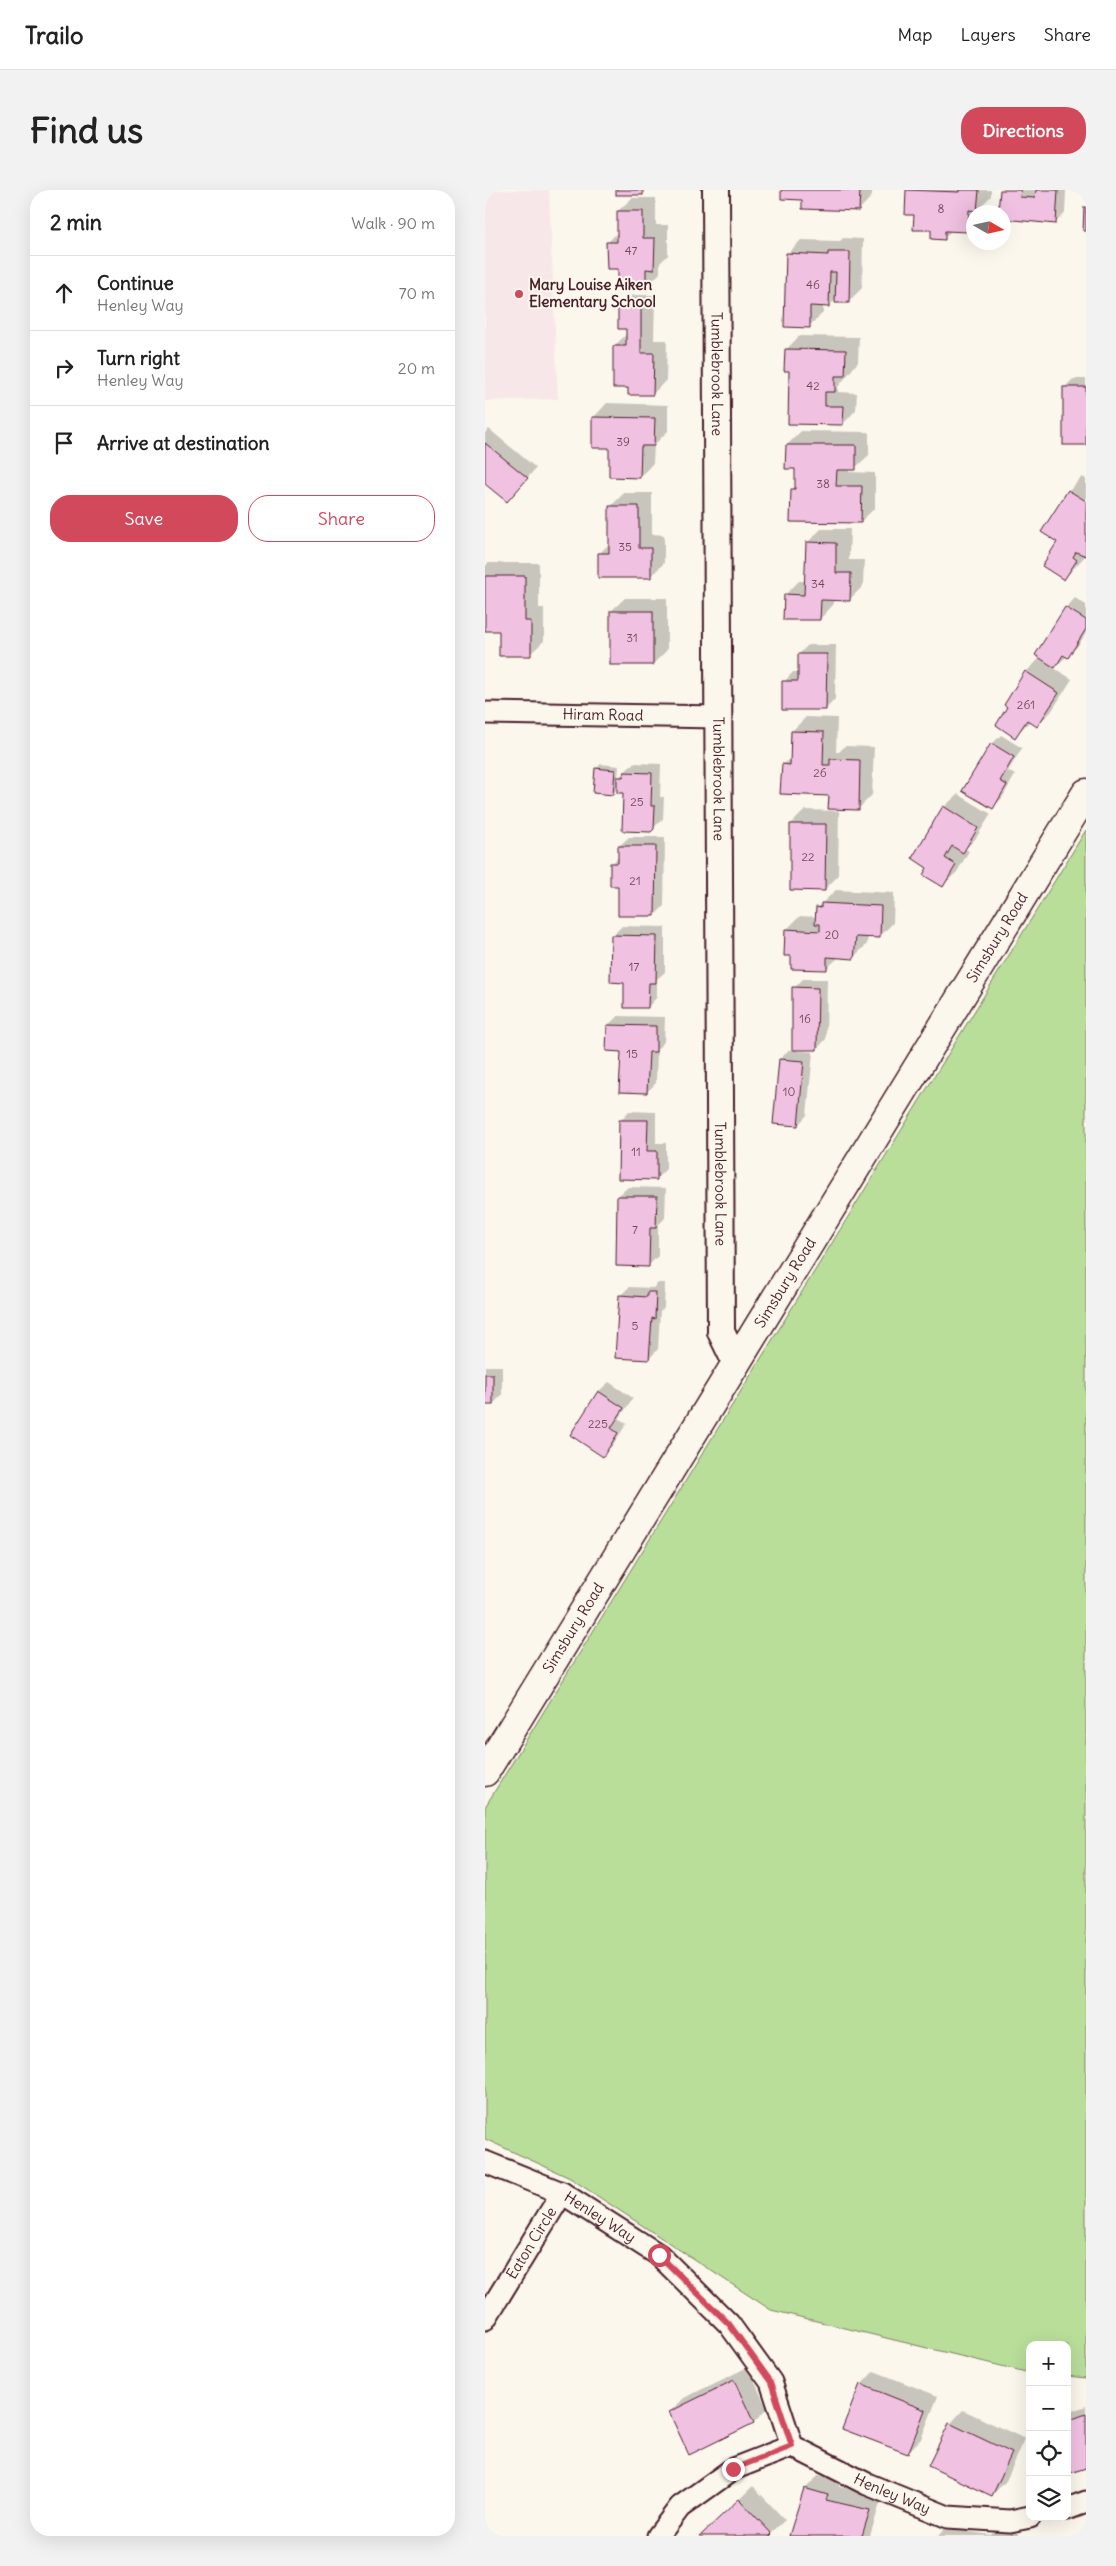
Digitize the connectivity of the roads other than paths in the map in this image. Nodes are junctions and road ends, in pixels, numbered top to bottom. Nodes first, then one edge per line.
1 (716, 190) edge
2 (485, 713) edge
3 (719, 717) junction
4 (1086, 793) edge
5 (736, 1363) junction
6 (485, 1772) edge
7 (485, 2162) edge
8 (563, 2193) junction
9 (485, 2319) edge
10 (792, 2446) junction
11 (1086, 2502) edge
12 (1071, 2508) edge
13 (1026, 2518) edge
14 (658, 2536) edge

1 - 3 street, Tumblebrook Lane
2 - 3 street, Hiram Road
3 - 5 street, Tumblebrook Lane
4 - 5 main road, Simsbury Road
5 - 6 main road, Simsbury Road
7 - 8 street, Henley Way
8 - 9 street, Eaton Circle
8 - 10 street, Henley Way
10 - 13 street, Henley Way
10 - 14 street
11 - 12 street

